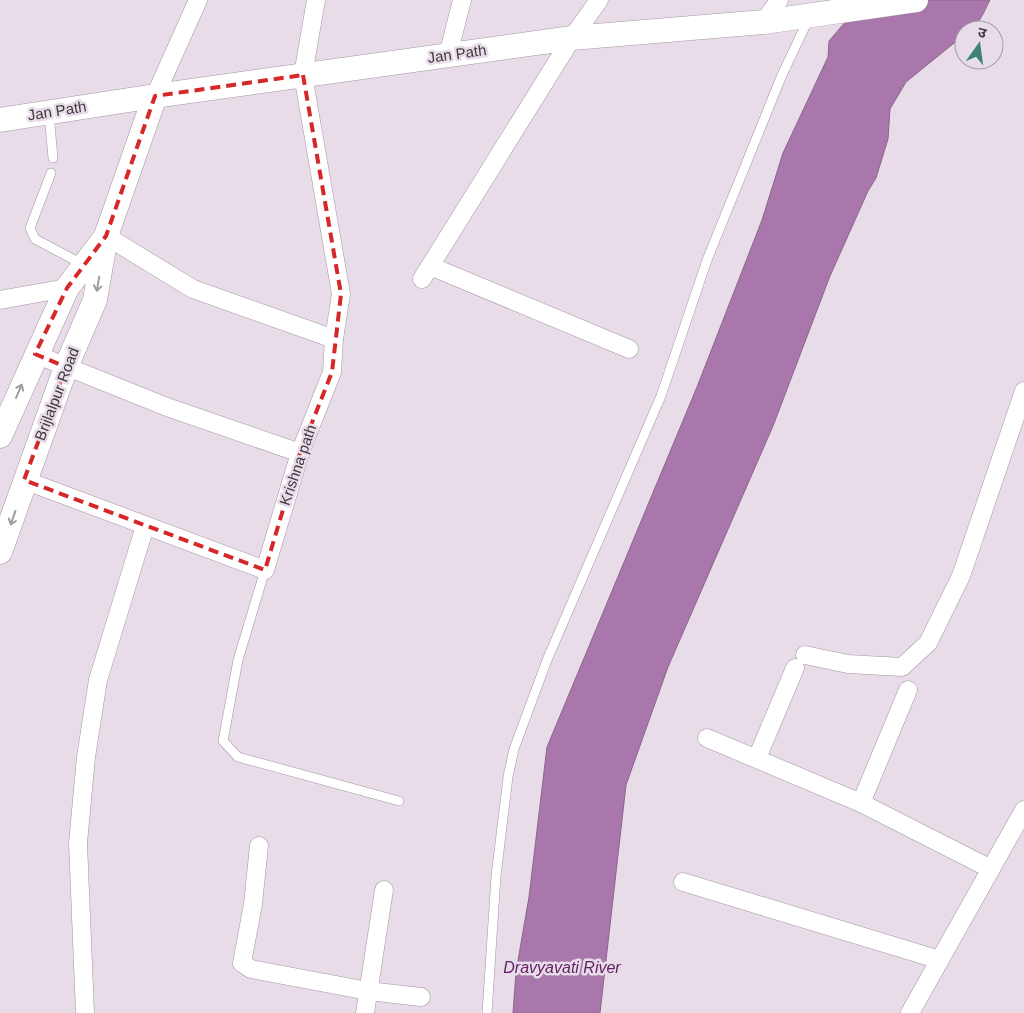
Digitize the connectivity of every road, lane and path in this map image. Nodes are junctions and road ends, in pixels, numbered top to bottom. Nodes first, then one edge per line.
1 (198, 0) edge
2 (316, 0) edge
3 (462, 0) edge
4 (599, 0) edge
5 (779, 0) edge
6 (916, 0) edge
7 (858, 6) edge
8 (810, 15) junction
9 (764, 22) junction
10 (572, 38) junction
11 (448, 55) junction
12 (304, 75) junction
13 (155, 96) junction
14 (49, 113) junction
15 (0, 120) edge
16 (53, 158) dead end
17 (51, 172) dead end
18 (106, 236) junction
19 (84, 265) junction
20 (67, 288) junction
21 (0, 300) edge
22 (334, 340) junction
23 (629, 349) dead end
24 (35, 354) junction
25 (66, 367) junction
26 (1024, 391) edge
27 (0, 436) edge
28 (300, 453) junction
29 (24, 480) junction
30 (145, 526) junction
31 (0, 552) edge
32 (265, 570) junction
33 (908, 690) dead end
34 (707, 738) dead end
35 (757, 758) junction
36 (399, 801) dead end
37 (861, 803) junction
38 (1024, 810) edge
39 (259, 846) dead end
40 (992, 869) junction
41 (683, 882) dead end
42 (384, 890) dead end
43 (940, 960) junction
44 (368, 991) junction
45 (421, 997) dead end
46 (85, 1013) edge
47 (365, 1013) edge
48 (487, 1013) edge
49 (910, 1013) edge

1 - 13 street
2 - 12 street, Krishna path
3 - 11 street
4 - 10 street
5 - 9 street
6 - 7 street, Jan Path
7 - 8 street, Jan Path
8 - 9 street, Jan Path
8 - 48 lane
9 - 10 street, Jan Path
10 - 11 street, Jan Path
10 - 23 street
11 - 12 street, Jan Path
12 - 13 street, Jan Path
12 - 22 street, Krishna path
13 - 14 street, Jan Path
13 - 18 street, Brijlalpur Road
14 - 15 street, Jan Path
14 - 16 lane
17 - 19 lane
18 - 19 street, Brijlalpur Road
18 - 22 street
18 -> 25 street, Brijlalpur Road
19 - 20 street, Brijlalpur Road
20 - 21 street
20 - 24 street, Brijlalpur Road
22 - 28 street, Krishna path
24 - 25 street
27 -> 24 street, Brijlalpur Road
25 - 28 street
25 - 29 street, Brijlalpur Road
26 - 35 street
28 - 32 street, Krishna path
29 - 30 street
29 -> 31 street, Brijlalpur Road
30 - 32 street
30 - 46 street
32 - 36 lane, Krishna path
33 - 37 street
34 - 35 street
35 - 37 street
37 - 40 street
38 - 40 street
39 - 44 street
40 - 43 street
41 - 43 street
42 - 44 street
43 - 49 street
44 - 45 street
44 - 47 street

